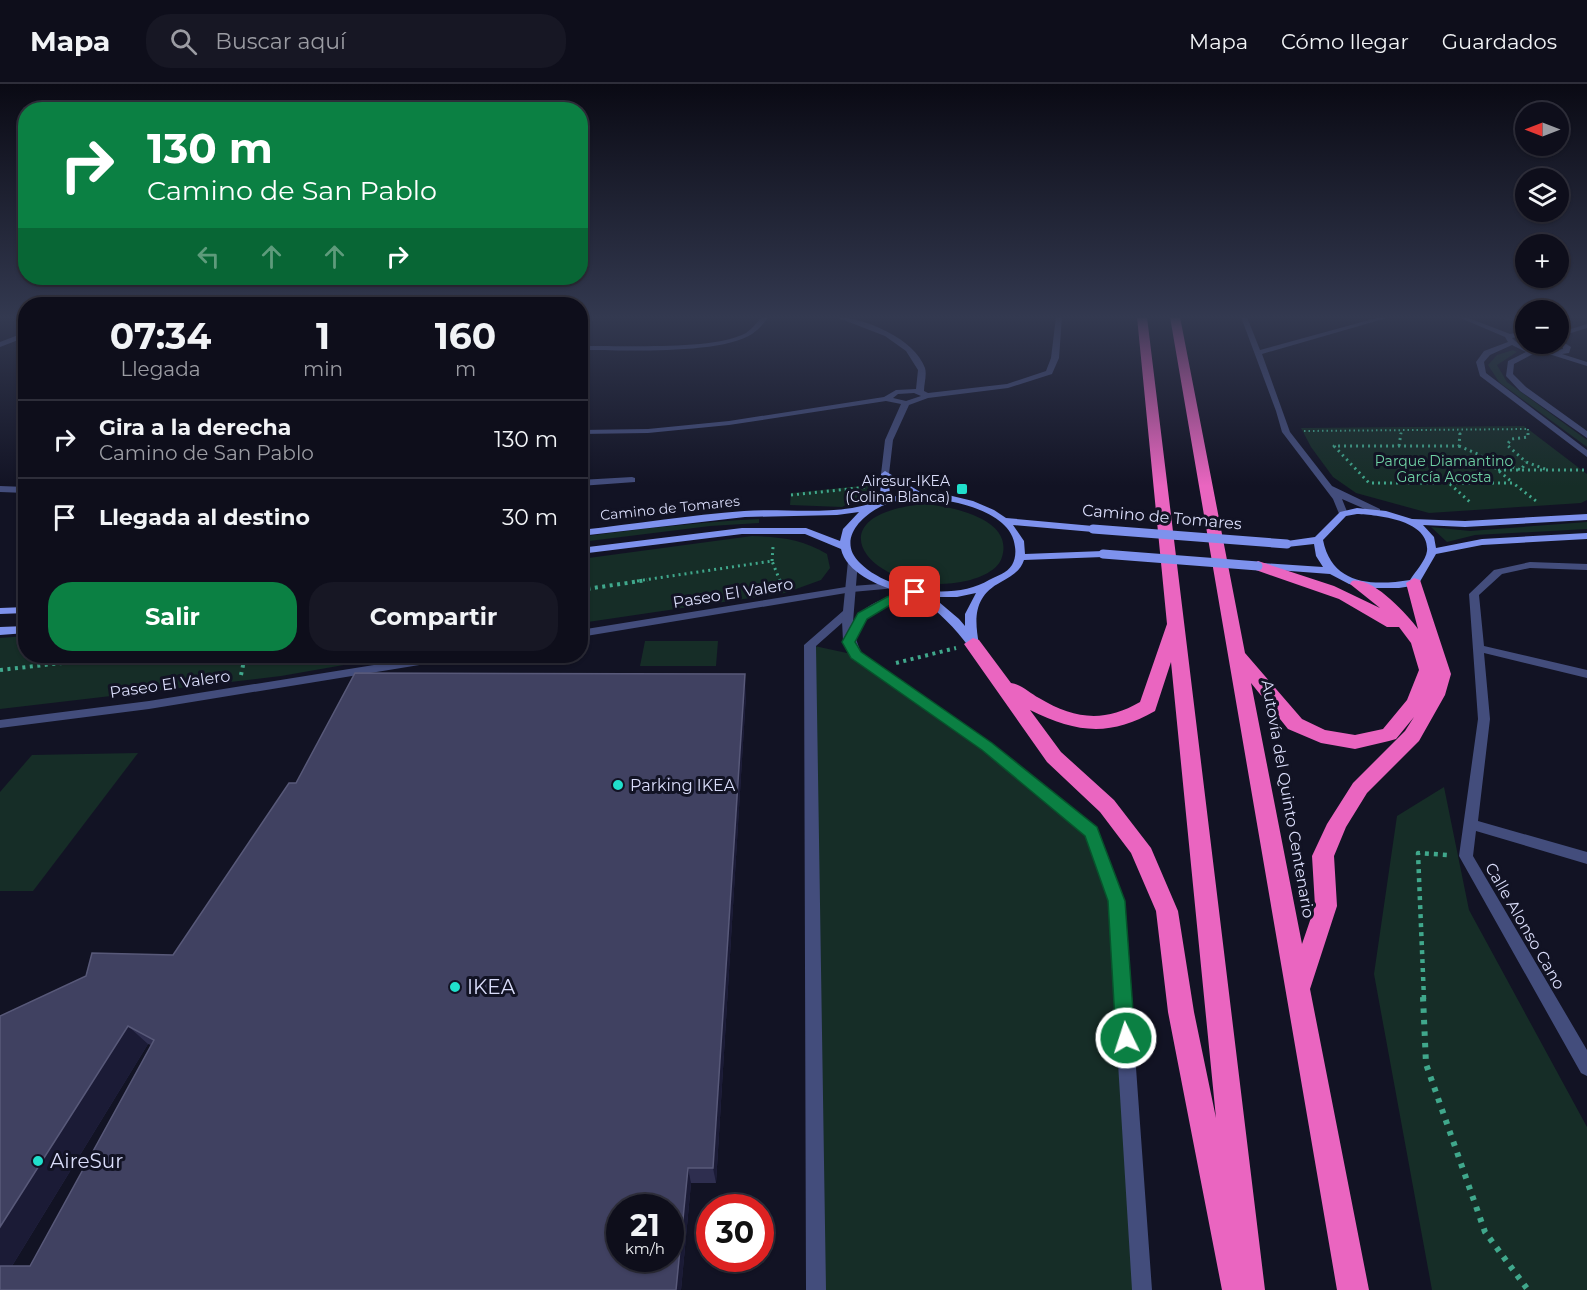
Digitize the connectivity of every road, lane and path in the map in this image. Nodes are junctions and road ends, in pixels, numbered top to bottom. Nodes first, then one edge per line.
1 (922, 373) edge
2 (1045, 373) edge
3 (1149, 373) edge
4 (1185, 373) edge
5 (1266, 373) edge
6 (1483, 373) edge
7 (1509, 373) edge
8 (922, 394) junction
9 (886, 399) junction
10 (906, 403) junction
11 (1402, 430) junction
12 (1461, 430) junction
13 (588, 432) edge
14 (1286, 432) junction
15 (1585, 432) edge
16 (1399, 446) junction
17 (1459, 446) junction
18 (1587, 454) edge
19 (1480, 455) junction
20 (1526, 462) junction
21 (1498, 470) junction
22 (1521, 470) junction
23 (1549, 470) junction
24 (1583, 470) dead end
25 (885, 474) junction
26 (632, 480) dead end
27 (1321, 481) junction
28 (588, 483) edge
29 (1368, 483) junction
30 (1450, 483) junction
31 (1513, 483) junction
32 (869, 486) dead end
33 (0, 489) edge
34 (18, 490) edge
35 (1376, 492) dead end
36 (791, 495) dead end
37 (920, 496) junction
38 (885, 501) junction
39 (1536, 501) dead end
40 (1471, 503) dead end
41 (870, 507) junction
42 (1377, 511) junction
43 (1343, 514) junction
44 (1587, 518) edge
45 (1004, 521) junction
46 (1409, 521) junction
47 (588, 532) edge
48 (1587, 536) edge
49 (1318, 540) junction
50 (846, 548) junction
51 (588, 549) edge
52 (1432, 552) junction
53 (1020, 557) junction
54 (1587, 557) edge
55 (853, 561) junction
56 (1563, 565) junction
57 (1258, 566) junction
58 (1587, 567) edge
59 (1330, 571) junction
60 (1414, 583) junction
61 (1358, 584) junction
62 (892, 586) junction
63 (985, 588) junction
64 (588, 589) edge
65 (852, 589) junction
66 (918, 593) junction
67 (788, 601) junction
68 (0, 610) edge
69 (18, 610) edge
70 (847, 613) junction
71 (1176, 621) junction
72 (18, 630) edge
73 (0, 631) edge
74 (588, 633) edge
75 (849, 642) junction
76 (1419, 642) junction
77 (973, 644) junction
78 (1478, 648) junction
79 (1238, 656) junction
80 (62, 663) edge
81 (407, 663) edge
82 (875, 668) junction
83 (0, 670) edge
84 (1587, 674) edge
85 (994, 675) junction
86 (0, 724) edge
87 (1470, 824) junction
88 (1466, 856) junction
89 (1587, 858) edge
90 (1298, 989) junction
91 (1587, 1067) edge
92 (816, 1290) edge
93 (1142, 1290) edge
94 (1238, 1290) edge
95 (1249, 1290) edge
96 (1353, 1290) edge
97 (1528, 1290) edge

1 - 8 street
2 - 8 street
3 - 71 highway
4 - 79 highway, Autovía del Quinto Centenario
5 - 14 street
6 - 18 street
7 - 15 street
8 - 9 street
8 - 10 street
9 - 10 street
9 - 13 street
10 - 25 street
11 - 12 path
11 - 14 path
11 - 16 path
12 - 17 path
12 - 20 path
14 - 27 street
16 - 17 path
16 - 29 path
17 - 19 path
19 - 21 path
19 - 22 path
20 - 22 path
20 - 23 path
21 - 22 path
21 - 31 path
22 - 23 path
23 - 24 path
25 - 37 street
25 - 38 street
26 - 28 street
27 - 42 street
27 - 43 street
29 - 30 path
29 - 35 path
30 - 31 path
30 - 40 path
31 - 39 path
32 - 36 path
33 - 34 street
37 - 38 street
37 - 45 street
38 - 41 street
41 - 47 street, Camino de Tomares
41 - 50 street
42 - 43 street
42 - 46 street
43 - 49 street
44 - 46 street
45 - 49 street, Camino de Tomares, bridge
45 - 53 street
46 - 52 street
48 - 52 street
49 - 59 street
50 - 51 street, Camino de Tomares
50 - 55 street
52 - 60 street
53 - 57 street, bridge
53 - 63 street
54 - 56 street
55 - 62 street
55 - 65 street
56 - 58 street, Calle Alonso Cano
56 - 78 street, Calle Alonso Cano
57 - 59 street
57 - 76 highway
59 - 61 street
60 - 61 street
60 - 90 highway
61 - 76 highway
62 - 65 street, Paseo El Valero
62 - 66 street
63 - 66 street
63 - 77 street
64 - 67 path
65 - 67 street, Paseo El Valero
65 - 70 street
66 - 75 street
66 - 77 street
67 - 74 street, Paseo El Valero
68 - 69 street
70 - 75 street
70 - 92 street
71 - 85 highway
71 - 95 highway
72 - 73 street
75 - 82 street
76 - 79 highway
77 - 82 path
77 - 85 highway
78 - 84 street
78 - 87 street, Calle Alonso Cano
79 - 90 highway, Autovía del Quinto Centenario
80 - 83 path
81 - 86 street, Paseo El Valero
82 - 93 street
85 - 94 highway
87 - 88 street, Calle Alonso Cano
87 - 89 street
88 - 91 street, Calle Alonso Cano
88 - 97 path
90 - 96 highway, Autovía del Quinto Centenario

